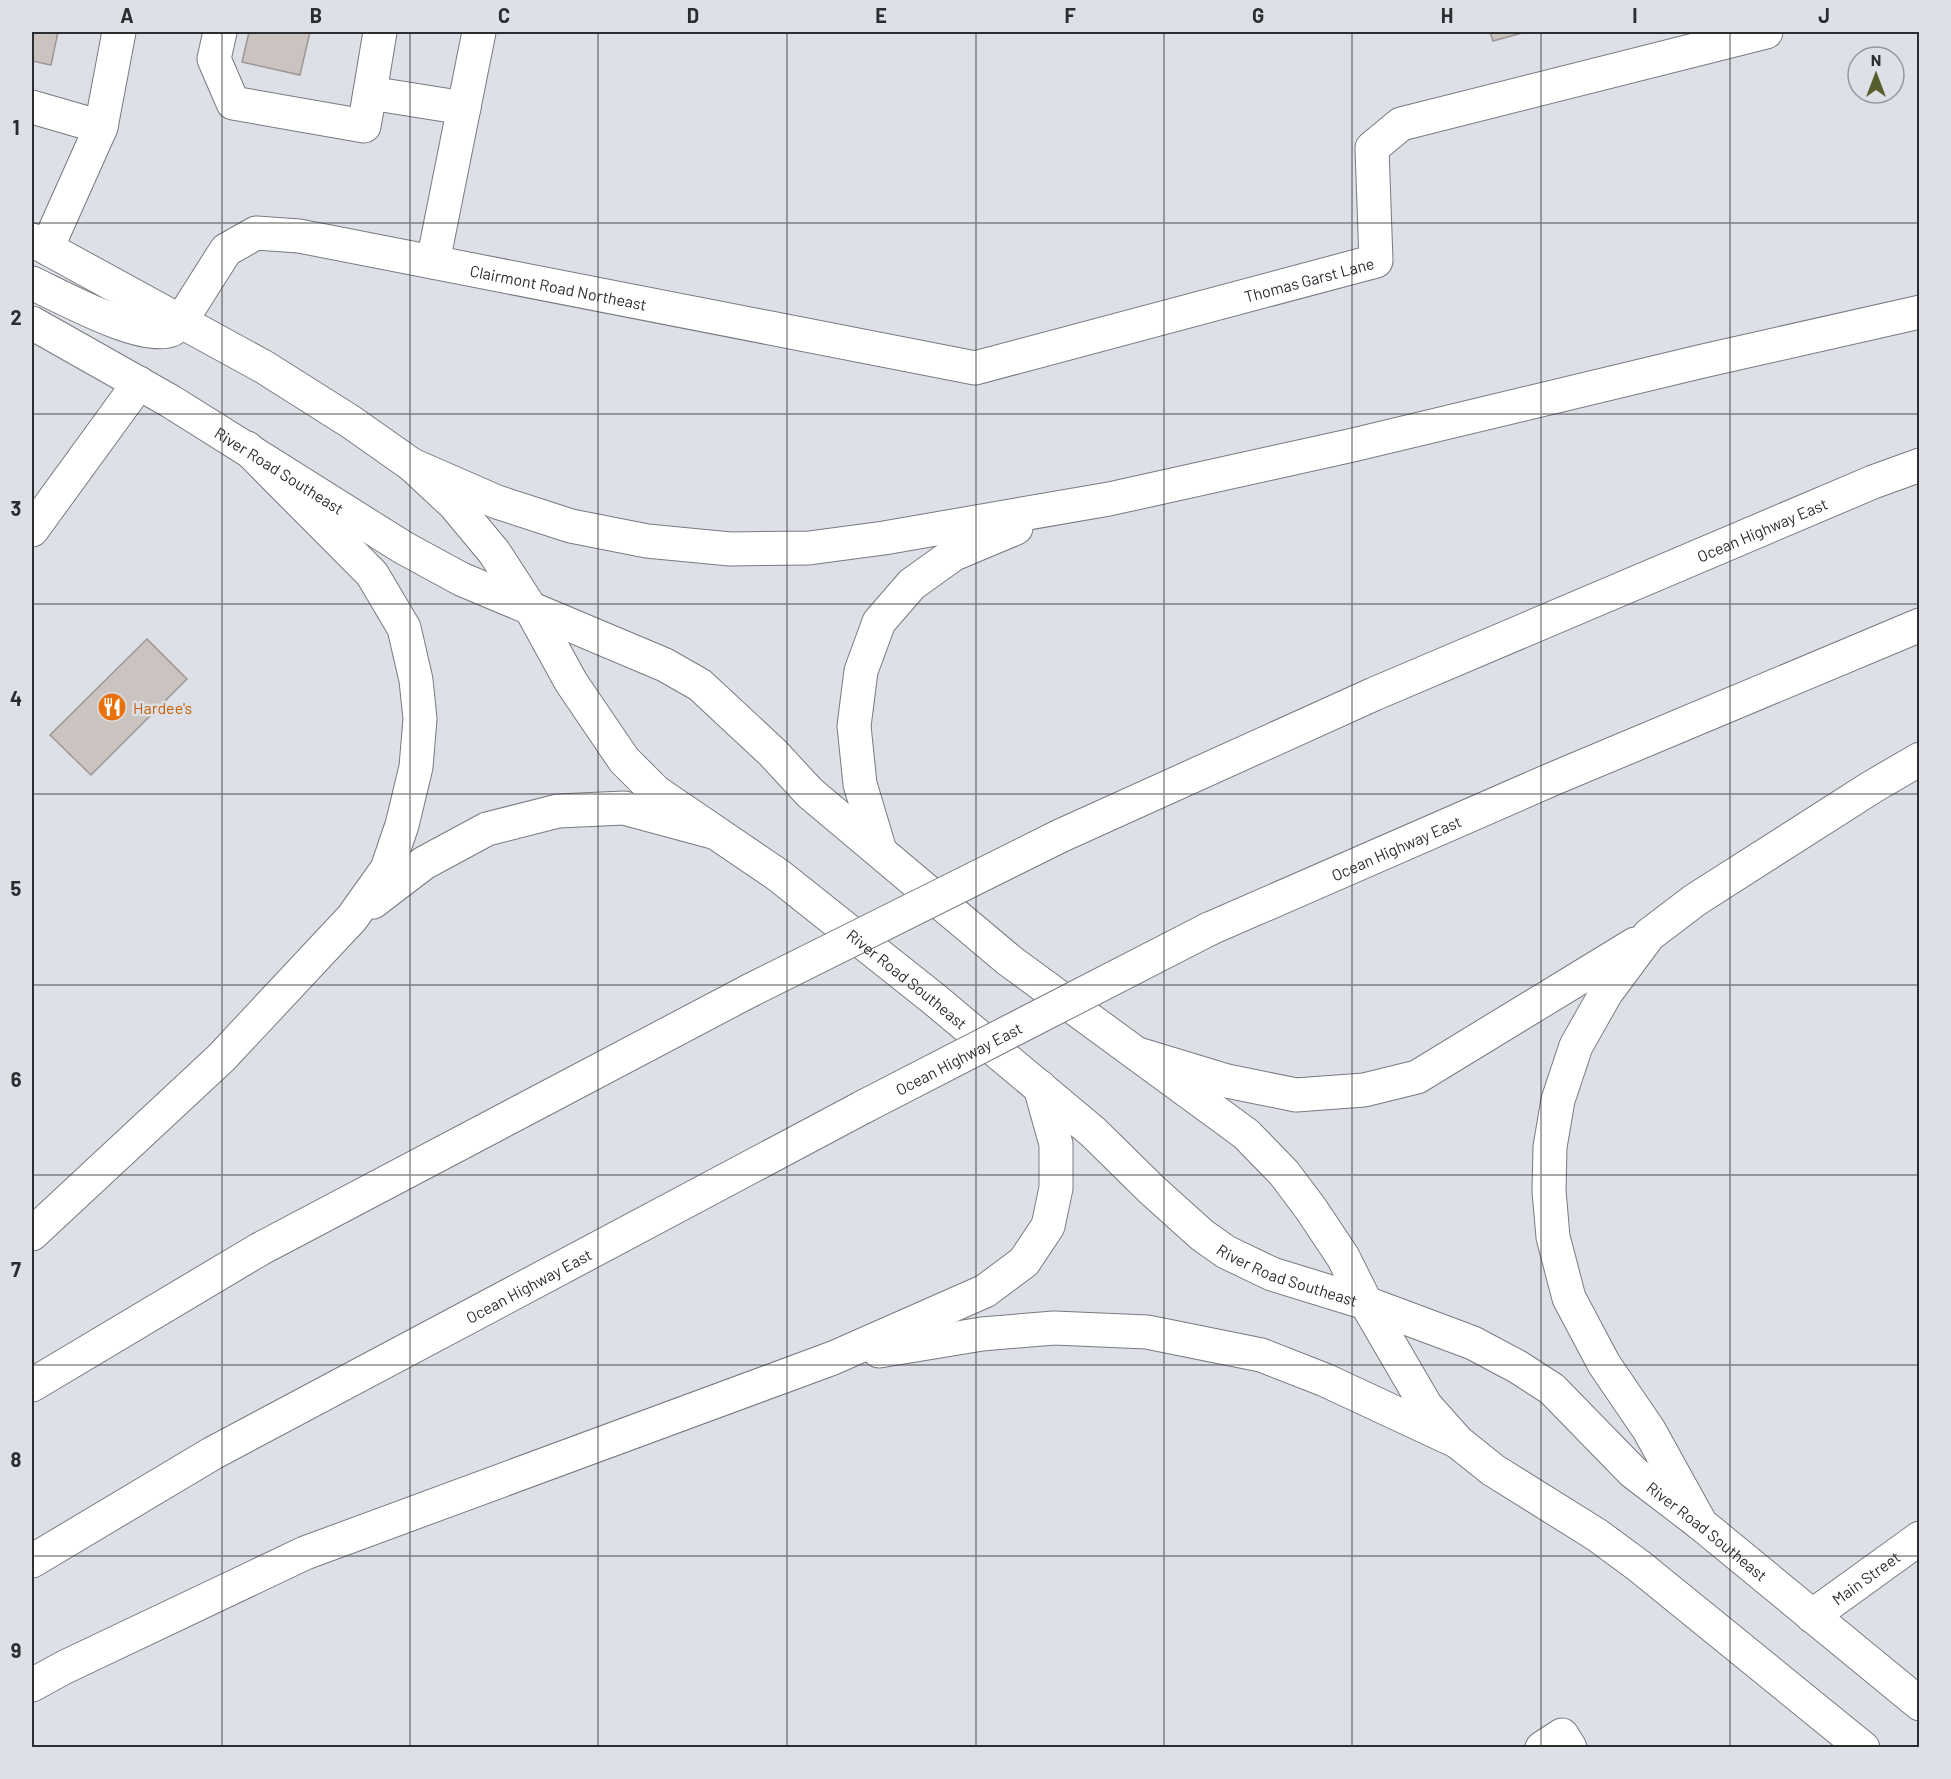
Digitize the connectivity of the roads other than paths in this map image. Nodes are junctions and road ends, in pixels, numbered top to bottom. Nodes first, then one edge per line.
1 (119, 32) edge
2 (220, 32) edge
3 (380, 32) edge
4 (479, 32) edge
5 (1766, 32) edge
6 (369, 98) junction
7 (32, 107) edge
8 (464, 108) junction
9 (100, 127) junction
10 (39, 244) edge
11 (433, 262) junction
12 (32, 283) edge
13 (1920, 312) edge
14 (182, 321) junction
15 (32, 322) edge
16 (975, 368) joint
17 (139, 383) junction
18 (248, 448) junction
19 (412, 465) junction
20 (1920, 465) edge
21 (1109, 499) junction
22 (32, 530) edge
23 (531, 609) junction
24 (1920, 625) edge
25 (1920, 759) edge
26 (713, 832) junction
27 (880, 851) junction
28 (352, 918) junction
29 (1649, 935) junction
30 (1138, 1054) junction
31 (1040, 1087) junction
32 (32, 1234) edge
33 (1366, 1303) junction
34 (833, 1358) junction
35 (32, 1385) edge
36 (1458, 1442) junction
37 (1701, 1524) junction
38 (1920, 1538) edge
39 (32, 1561) edge
40 (1812, 1616) junction
41 (32, 1685) edge
42 (1920, 1704) edge
43 (1863, 1748) edge

1 - 9 main road
2 - 6 main road
3 - 6 main road
4 - 8 main road
5 - 16 main road, Thomas Garst Lane
6 - 8 main road
7 - 9 main road
8 - 11 main road
9 - 10 main road
10 - 14 main road, River Road Southeast
11 - 14 main road, Clairmont Road Northeast
11 - 16 main road, Clairmont Road Northeast
12 - 14 main road
13 - 21 main road
14 - 19 main road, River Road Southeast
15 - 17 main road, River Road Southeast
17 - 18 main road, River Road Southeast
17 - 22 main road
18 - 23 main road, River Road Southeast
18 - 28 main road
19 - 21 main road
19 - 23 main road, River Road Southeast
20 - 35 main road, Ocean Highway East, bridge
21 - 27 main road
23 - 26 main road, River Road Southeast
23 - 27 main road, River Road Southeast
24 - 39 main road, Ocean Highway East, bridge
25 - 29 main road
26 - 28 main road
26 - 31 main road, River Road Southeast
27 - 30 main road, River Road Southeast
28 - 32 main road
29 - 30 main road
29 - 37 main road
30 - 33 main road, River Road Southeast
31 - 33 main road, River Road Southeast
31 - 34 main road
33 - 36 main road, River Road Southeast
33 - 37 main road, River Road Southeast
34 - 36 main road
34 - 41 main road
36 - 43 main road, River Road Southeast
37 - 40 main road, River Road Southeast
38 - 40 main road, Main Street
40 - 42 main road, River Road Southeast

